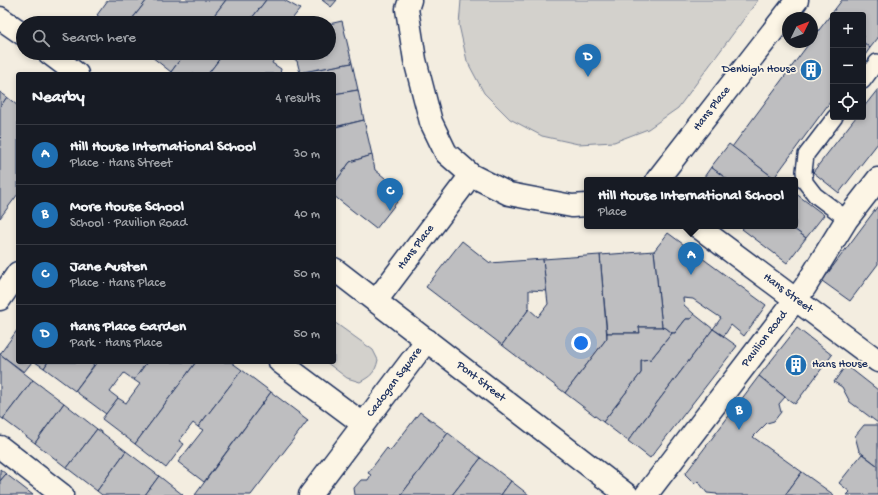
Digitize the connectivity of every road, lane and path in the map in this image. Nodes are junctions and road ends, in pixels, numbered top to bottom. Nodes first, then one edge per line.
1 (410, 0) edge
2 (797, 0) edge
3 (0, 18) edge
4 (16, 29) edge
5 (58, 60) edge
6 (877, 62) edge
7 (74, 72) edge
8 (866, 77) edge
9 (833, 120) edge
10 (471, 175) junction
11 (659, 177) edge
12 (878, 179) edge
13 (584, 205) edge
14 (847, 219) junction
15 (701, 229) edge
16 (336, 271) edge
17 (16, 276) edge
18 (795, 299) junction
19 (0, 300) edge
20 (376, 301) junction
21 (427, 340) junction
22 (878, 361) edge
23 (283, 364) edge
24 (363, 424) junction
25 (0, 448) edge
26 (62, 495) edge
27 (310, 495) edge
28 (631, 495) edge

1 - 10 street
2 - 11 street, Hans Place
3 - 4 street
5 - 7 street
6 - 8 lane
9 - 14 lane
10 - 13 street
10 - 20 street, Hans Place
12 - 14 street, Pavilion Road
14 - 18 street, Pavilion Road
15 - 18 street, Hans Street
16 - 20 street, Pont Street
17 - 19 street
18 - 22 street, Hans Street
18 - 28 street, Pavilion Road
20 - 21 street, Pont Street
21 - 24 street, Cadogan Square
21 - 28 street, Pont Street
23 - 24 street, Cadogan Square
24 - 27 street, Cadogan Square
25 - 26 street

